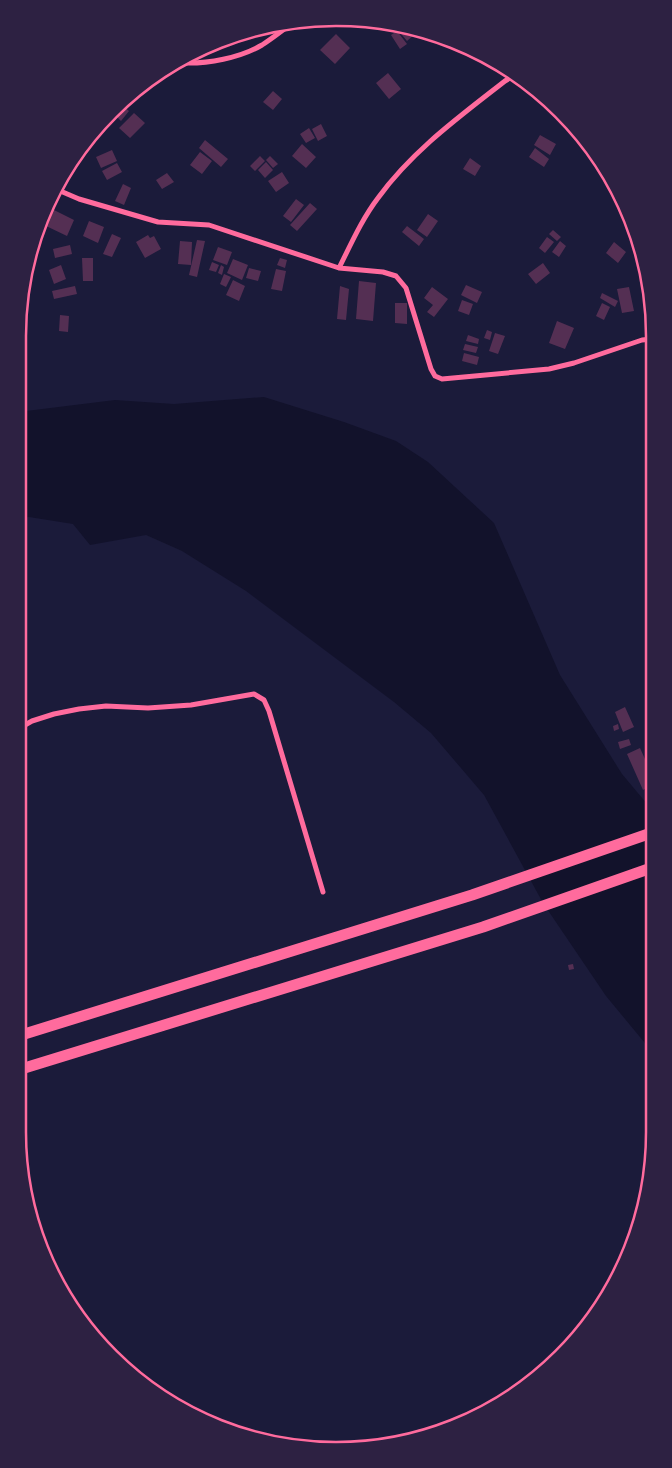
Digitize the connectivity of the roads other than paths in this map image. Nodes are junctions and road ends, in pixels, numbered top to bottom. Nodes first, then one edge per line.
1 (281, 31) edge
2 (190, 63) edge
3 (509, 78) edge
4 (62, 192) edge
5 (339, 268) junction
6 (646, 340) edge
7 (26, 724) edge
8 (646, 835) edge
9 (646, 870) edge
10 (323, 892) dead end
11 (26, 1033) edge
12 (26, 1068) edge

1 - 2 street
3 - 5 street
4 - 5 street
5 - 6 street
7 - 10 street
8 - 11 highway
9 - 12 highway

